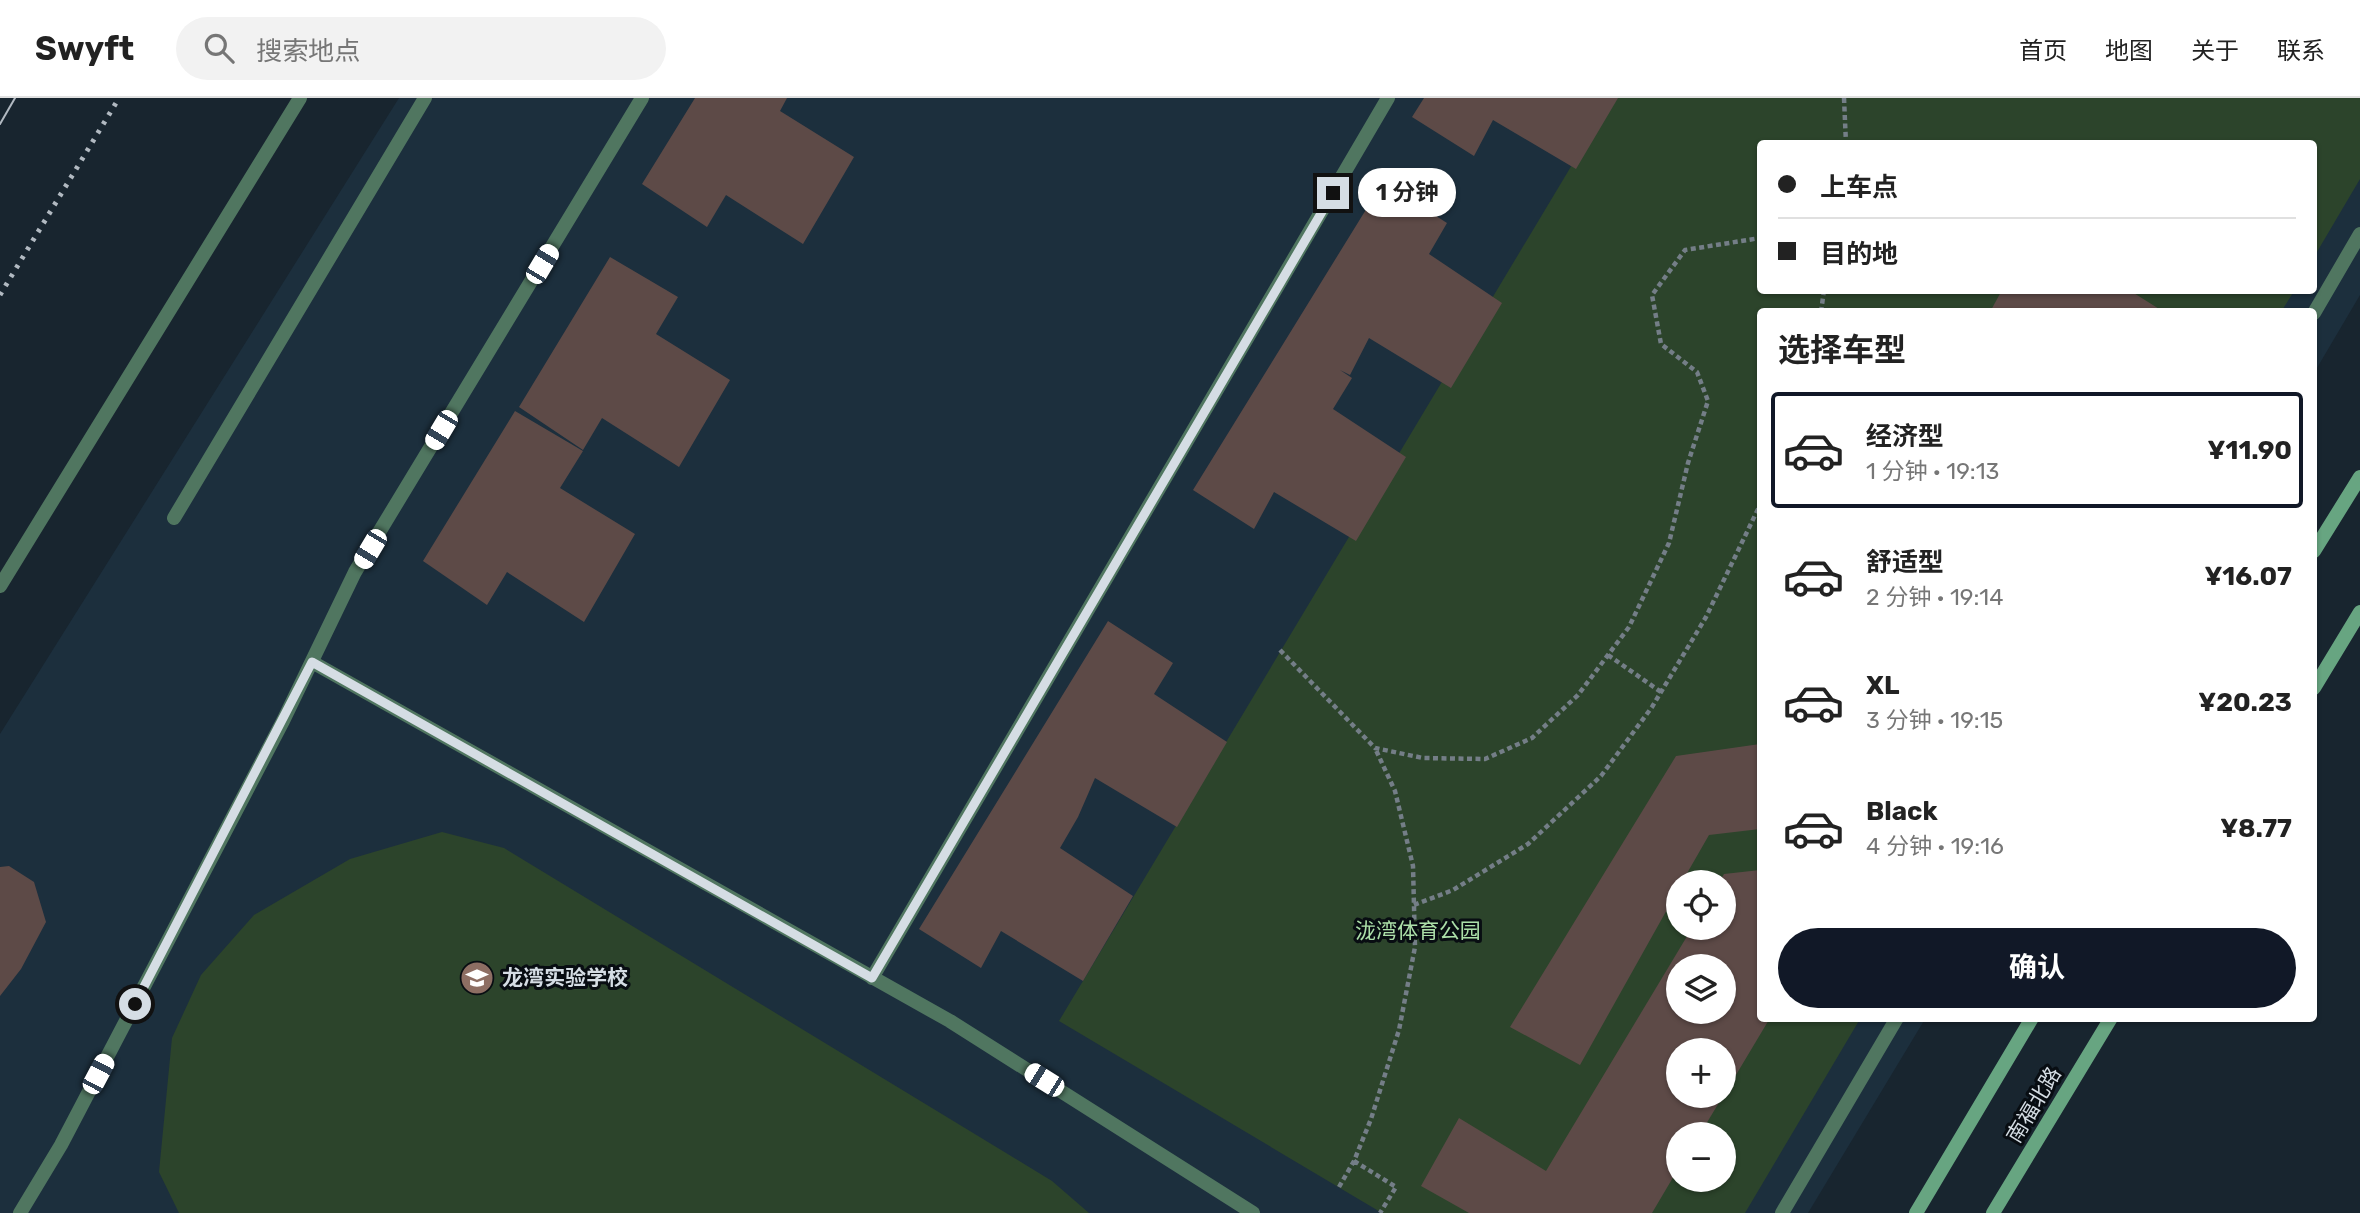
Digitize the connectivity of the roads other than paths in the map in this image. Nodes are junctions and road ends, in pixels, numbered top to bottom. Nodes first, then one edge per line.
1 (300, 98) edge
2 (425, 98) edge
3 (642, 98) edge
4 (1388, 98) edge
5 (2360, 234) edge
6 (2317, 308) edge
7 (2360, 477) edge
8 (174, 519) dead end
9 (2317, 546) edge
10 (2, 580) edge
11 (2360, 611) edge
12 (312, 662) junction
13 (2317, 683) edge
14 (872, 978) junction
15 (1895, 1022) edge
16 (2030, 1022) edge
17 (2109, 1022) edge
18 (20, 1213) edge
19 (1253, 1213) edge
20 (1782, 1213) edge
21 (1916, 1213) edge
22 (1993, 1213) edge

1 - 10 street
2 - 8 street
3 - 12 street
4 - 14 street
5 - 6 street
7 - 9 street
11 - 13 street
12 - 14 street
12 - 18 street
14 - 19 street
15 - 20 street
16 - 21 street
17 - 22 street, 南福北路

